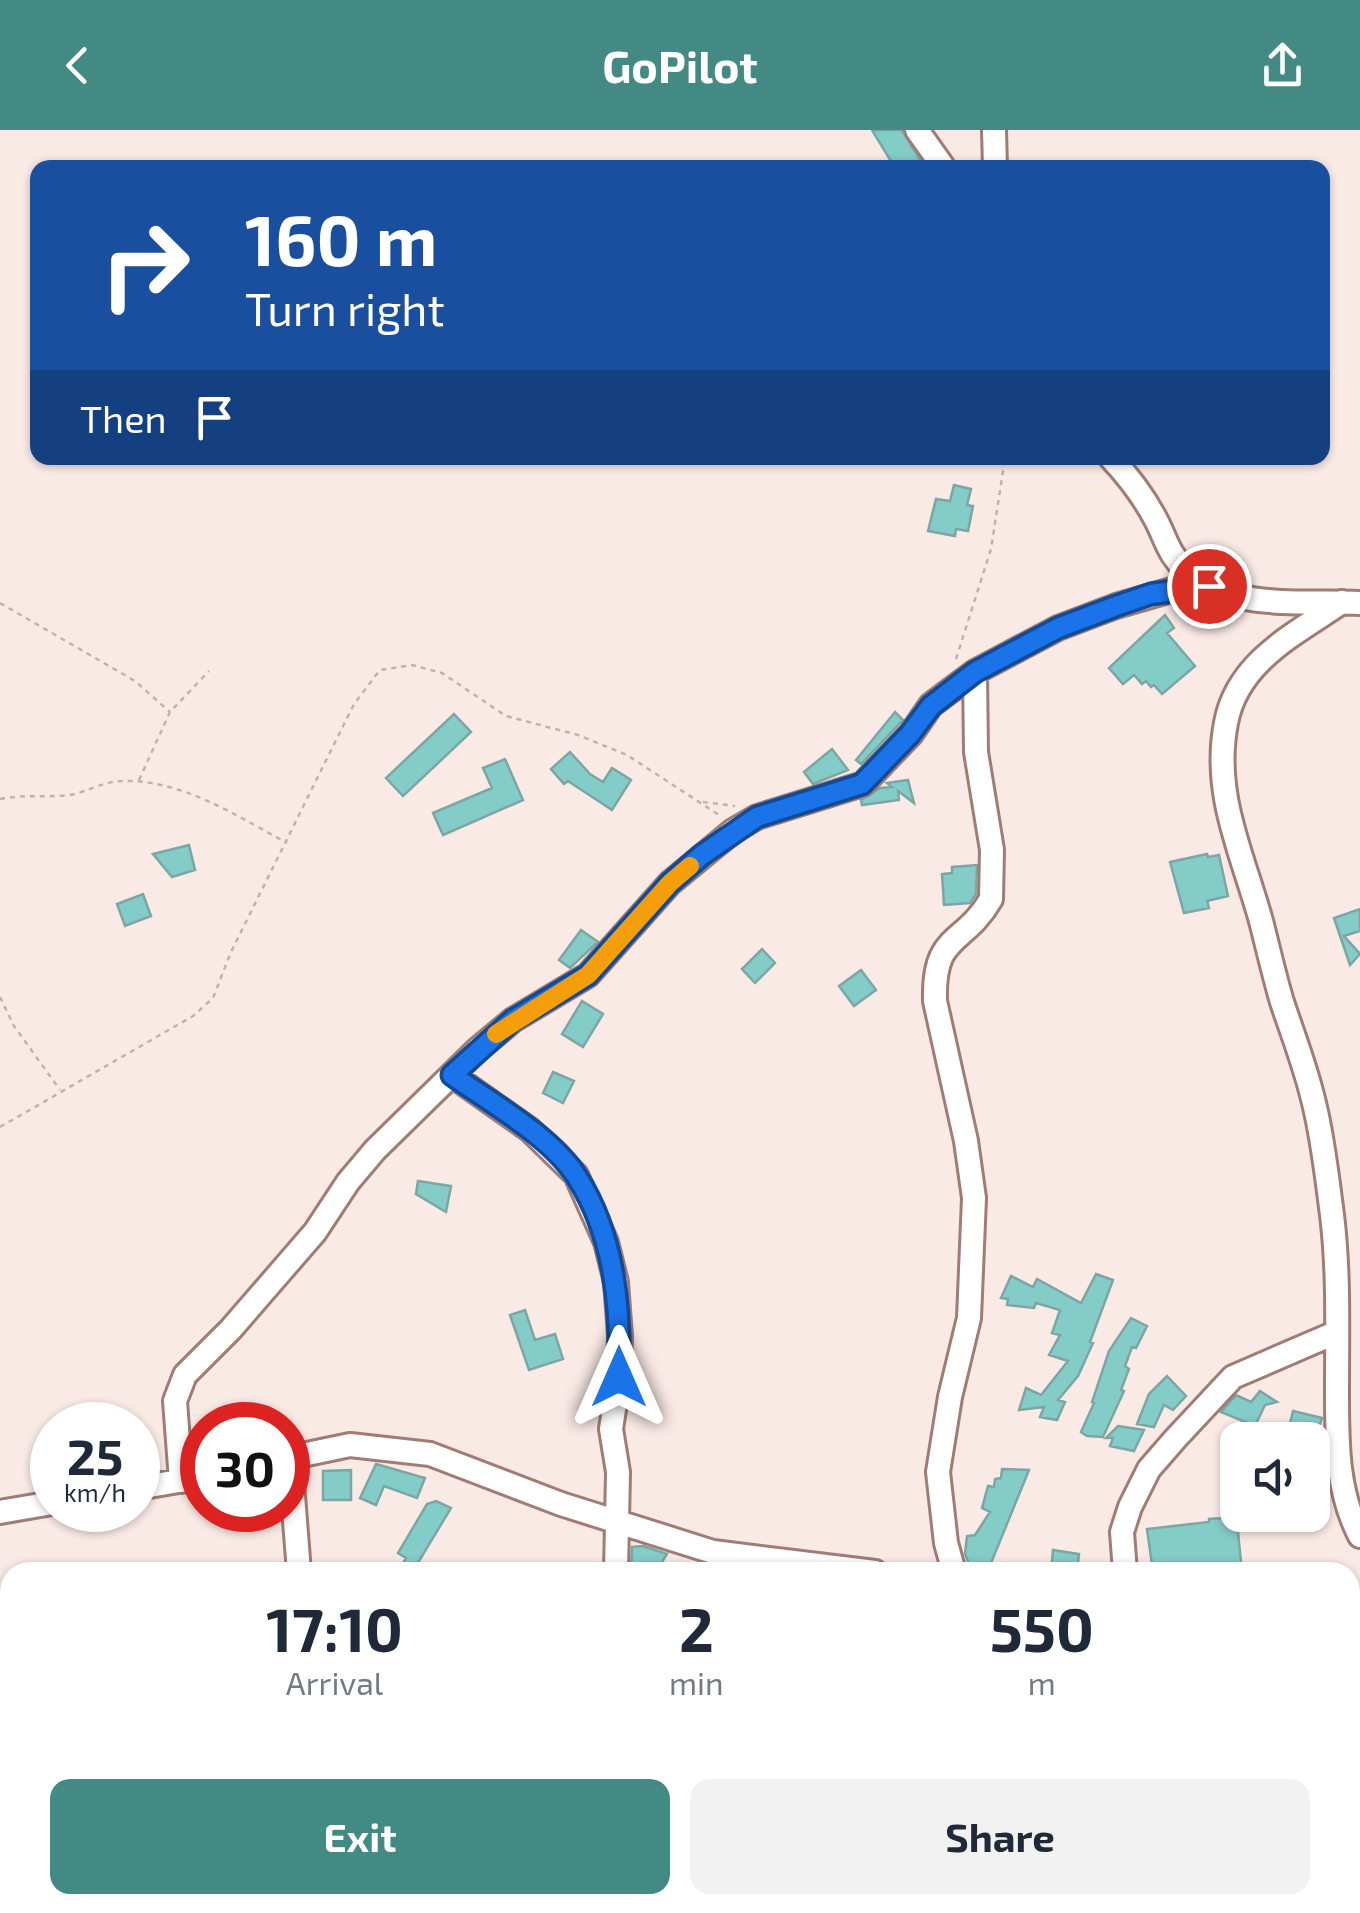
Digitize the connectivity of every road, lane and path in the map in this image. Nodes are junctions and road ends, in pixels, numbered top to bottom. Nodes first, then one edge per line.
1 (917, 130) edge
2 (994, 130) edge
3 (938, 160) edge
4 (995, 160) edge
5 (1004, 465) edge
6 (1118, 465) edge
7 (1209, 586) junction
8 (1351, 602) edge
9 (0, 603) edge
10 (209, 671) dead end
11 (975, 672) junction
12 (954, 687) junction
13 (170, 712) junction
14 (138, 781) junction
15 (0, 799) edge
16 (733, 831) junction
17 (287, 843) junction
18 (0, 997) edge
19 (452, 1075) junction
20 (61, 1091) junction
21 (0, 1128) edge
22 (1335, 1333) junction
23 (180, 1427) edge
24 (310, 1454) edge
25 (30, 1507) edge
26 (0, 1512) edge
27 (619, 1523) junction
28 (296, 1532) edge
29 (1360, 1536) edge
30 (299, 1562) edge
31 (617, 1562) edge
32 (794, 1562) edge
33 (951, 1562) edge
34 (1124, 1562) edge

1 - 3 street
2 - 4 street
5 - 12 path
6 - 7 street
7 - 8 street
7 - 11 street
8 - 22 street
9 - 13 path
10 - 13 path
11 - 12 street
11 - 33 street
12 - 16 street
13 - 14 path
14 - 15 path
14 - 17 path
16 - 17 path
16 - 19 street
17 - 20 path
18 - 20 path
19 - 23 street
19 - 27 street
20 - 21 path
22 - 29 street
22 - 34 street
24 - 27 street
25 - 26 street
27 - 31 street
27 - 32 street
28 - 30 street

